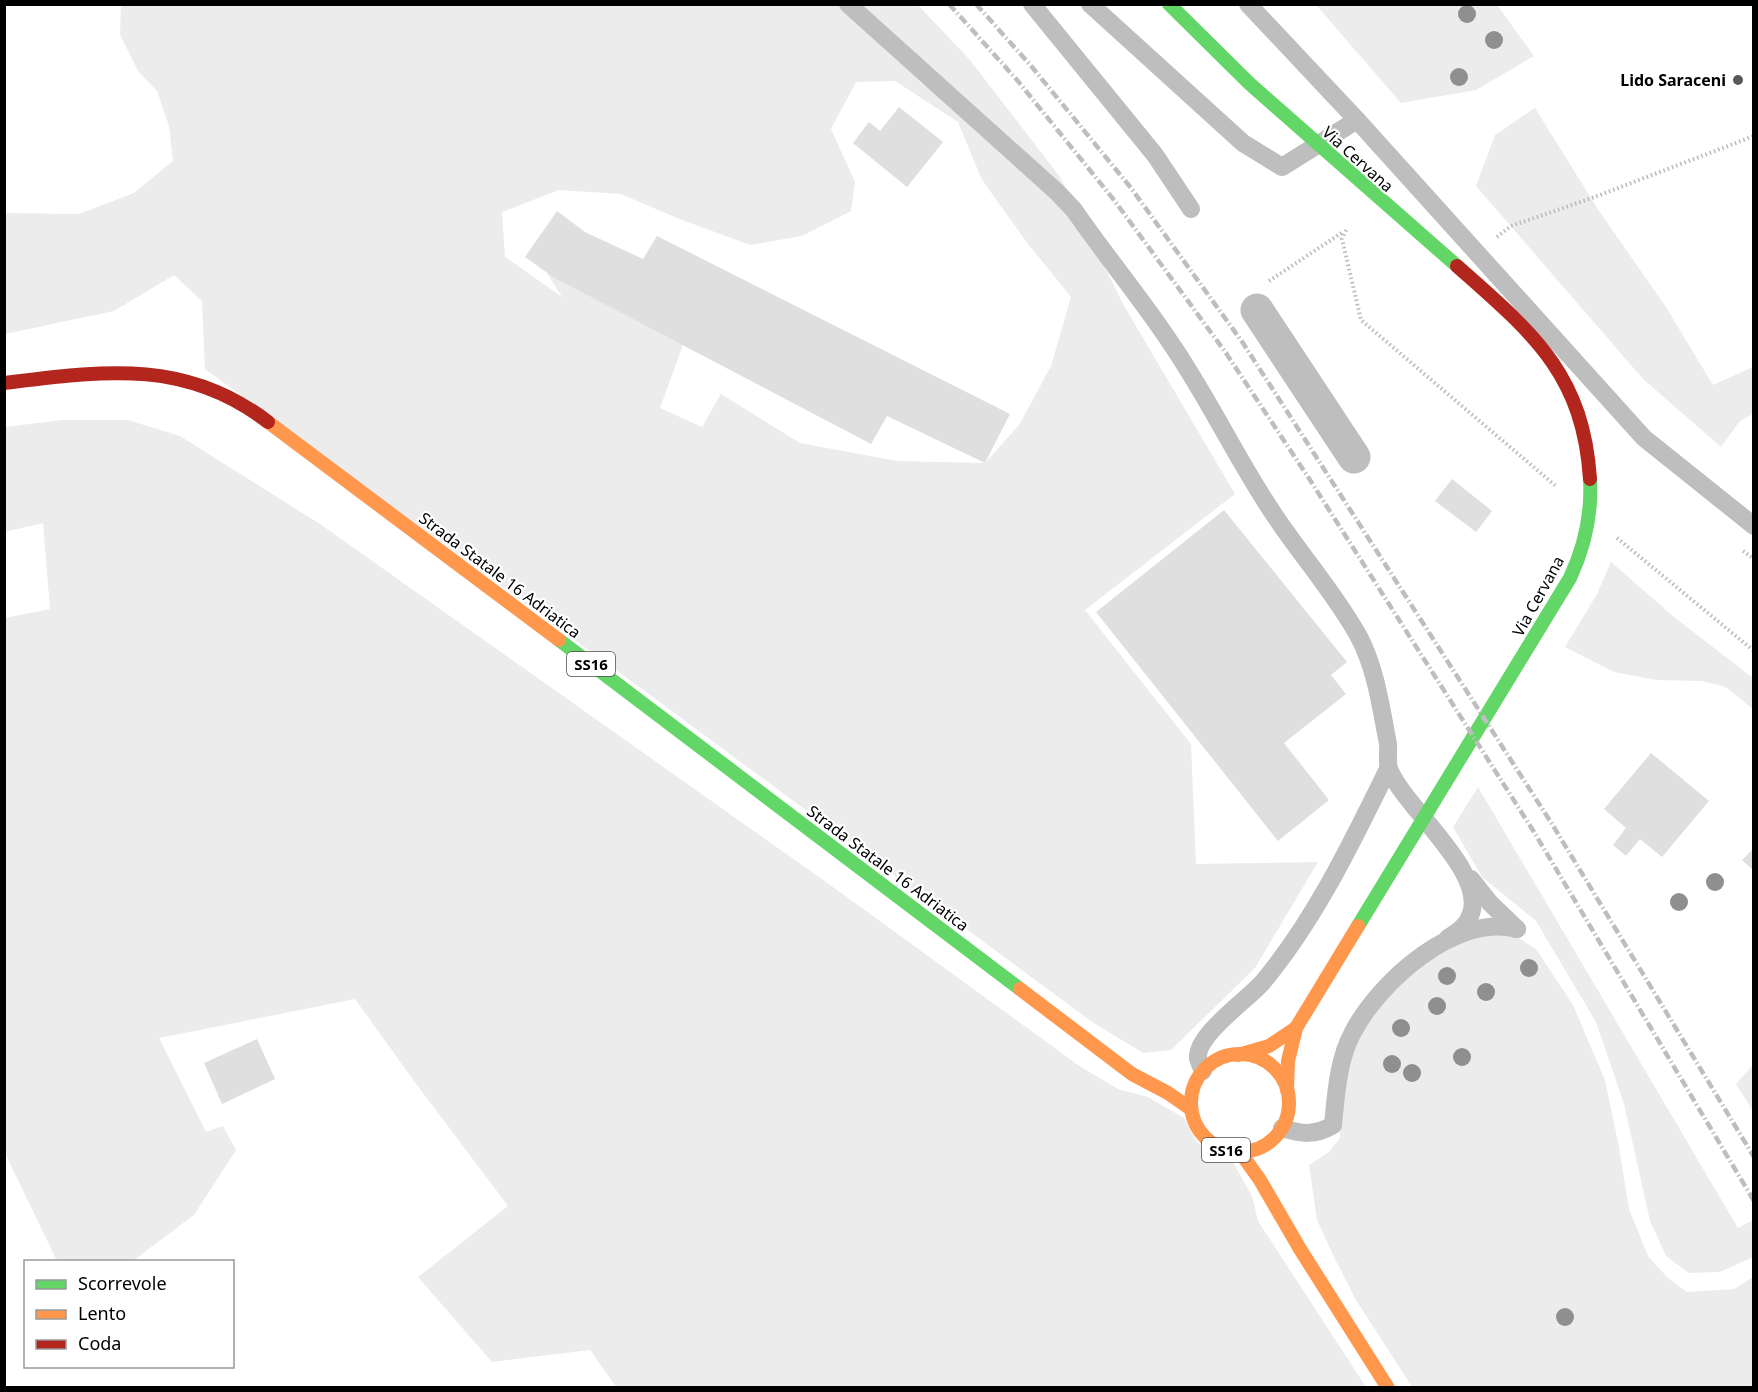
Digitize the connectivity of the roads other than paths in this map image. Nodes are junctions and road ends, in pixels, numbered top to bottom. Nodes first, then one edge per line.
1 (848, 4) edge
2 (1032, 4) edge
3 (1090, 4) edge
4 (1169, 4) edge
5 (1248, 4) edge
6 (1357, 120) junction
7 (1191, 209) dead end
8 (1258, 299) road end
9 (4, 383) edge
10 (1354, 457) dead end
11 (1754, 526) edge
12 (1389, 769) junction
13 (1458, 863) junction
14 (1448, 938) junction
15 (1296, 1028) junction
16 (1238, 1055) junction
17 (1132, 1074) junction
18 (1200, 1075) junction
19 (1287, 1090) junction
20 (1191, 1109) junction
21 (1279, 1132) junction
22 (1240, 1152) junction
23 (1277, 1152) dead end
24 (1278, 1181) dead end
25 (1286, 1226) junction
26 (1388, 1388) edge

1 - 12 lane
2 - 7 lane
3 - 6 lane
4 - 15 main road, Via Cervana
5 - 6 lane
6 - 11 lane
8 - 10 street
9 - 17 main road, Strada Statale 16 Adriatica / SS16
12 - 13 lane
12 - 18 lane
13 - 14 lane
13 - 14 lane
14 - 21 lane
15 - 16 main road, Via Cervana
15 - 19 main road, Via Cervana
16 - 18 main road, SS16
16 - 19 main road
17 - 18 main road, SS16
17 - 20 main road, SS16
18 - 20 main road
19 - 21 main road
20 - 22 main road, SS16
21 - 22 main road, SS16
21 - 23 main road
22 - 25 main road, SS16
24 - 25 main road, SS16
25 - 26 main road, SS16

